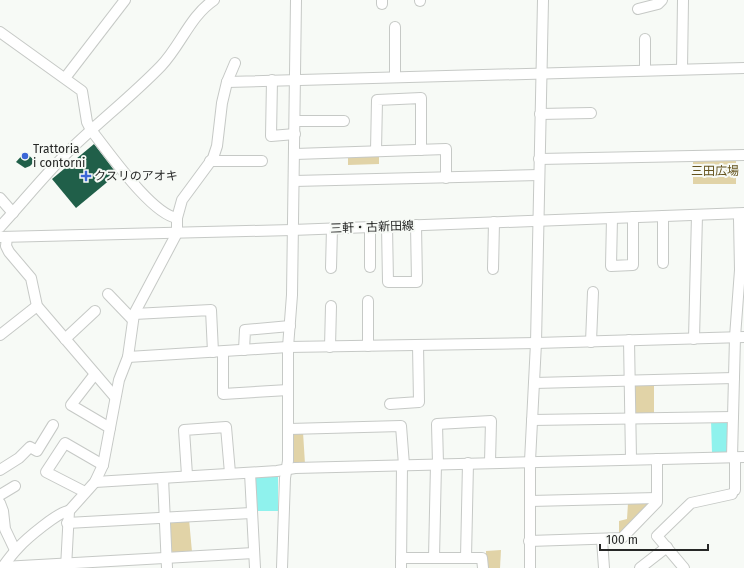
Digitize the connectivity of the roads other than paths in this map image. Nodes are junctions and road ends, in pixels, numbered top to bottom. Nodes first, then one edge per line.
1 (125, 0) edge
2 (214, 0) edge
3 (296, 0) edge
4 (543, 0) edge
5 (662, 0) edge
6 (683, 0) edge
7 (638, 9) dead end
8 (395, 27) dead end
9 (0, 32) edge
10 (645, 39) dead end
11 (235, 63) dead end
12 (744, 68) edge
13 (682, 69) junction
14 (645, 70) junction
15 (541, 72) junction
16 (396, 77) junction
17 (65, 78) junction
18 (294, 79) junction
19 (272, 80) junction
20 (227, 82) junction
21 (590, 113) dead end
22 (540, 114) junction
23 (295, 121) junction
24 (344, 121) dead end
25 (91, 130) junction
26 (295, 134) junction
27 (420, 150) junction
28 (376, 151) junction
29 (295, 154) junction
30 (744, 155) edge
31 (539, 159) junction
32 (262, 160) dead end
33 (210, 161) junction
34 (539, 175) junction
35 (446, 178) junction
36 (294, 181) junction
37 (0, 198) edge
38 (14, 212) junction
39 (744, 214) edge
40 (697, 215) junction
41 (663, 216) junction
42 (633, 217) junction
43 (177, 218) junction
44 (612, 218) junction
45 (538, 220) junction
46 (494, 222) junction
47 (416, 225) junction
48 (387, 226) junction
49 (0, 227) edge
50 (370, 227) junction
51 (332, 228) junction
52 (292, 230) junction
53 (176, 233) junction
54 (3, 237) edge
55 (742, 259) edge
56 (663, 263) dead end
57 (370, 267) dead end
58 (331, 268) dead end
59 (493, 269) dead end
60 (593, 292) dead end
61 (108, 294) dead end
62 (368, 301) dead end
63 (37, 306) junction
64 (331, 306) dead end
65 (95, 311) dead end
66 (133, 317) junction
67 (290, 326) junction
68 (0, 335) edge
69 (739, 337) edge
70 (694, 338) junction
71 (64, 339) junction
72 (629, 340) junction
73 (591, 342) junction
74 (536, 343) junction
75 (418, 345) junction
76 (368, 346) junction
77 (288, 347) junction
78 (330, 347) junction
79 (244, 350) junction
80 (218, 352) junction
81 (128, 356) junction
82 (96, 374) junction
83 (734, 378) junction
84 (629, 380) junction
85 (534, 383) junction
86 (288, 390) junction
87 (115, 397) junction
88 (390, 404) dead end
89 (733, 417) junction
90 (630, 419) junction
91 (532, 420) junction
92 (53, 425) dead end
93 (110, 428) junction
94 (288, 429) junction
95 (737, 457) edge
96 (657, 459) junction
97 (631, 460) junction
98 (530, 461) junction
99 (490, 462) junction
100 (468, 463) junction
101 (437, 464) junction
102 (103, 465) junction
103 (403, 465) junction
104 (0, 470) edge
105 (286, 470) junction
106 (230, 473) junction
107 (250, 473) junction
108 (187, 475) junction
109 (163, 478) junction
110 (95, 482) junction
111 (15, 486) dead end
112 (85, 492) junction
113 (0, 495) edge
114 (657, 498) junction
115 (530, 501) junction
116 (0, 503) edge
117 (69, 511) junction
118 (251, 513) junction
119 (165, 517) junction
120 (67, 523) junction
121 (602, 540) junction
122 (529, 541) junction
123 (667, 547) junction
124 (15, 550) junction
125 (254, 553) junction
126 (167, 557) junction
127 (434, 558) junction
128 (466, 558) junction
129 (401, 563) edge
130 (66, 565) edge
131 (3, 567) edge
132 (167, 568) edge
133 (255, 568) edge
134 (282, 568) edge
135 (483, 568) edge
136 (530, 568) edge
137 (604, 568) edge
138 (640, 568) edge
139 (684, 568) edge

1 - 17 street
2 - 25 street
3 - 18 street
4 - 15 street
5 - 7 street
6 - 13 street
8 - 16 street
9 - 17 street
10 - 14 street
11 - 20 street
12 - 13 street
13 - 14 street
14 - 15 street
15 - 16 street
15 - 22 street
16 - 18 street
17 - 25 street
18 - 19 street
18 - 23 street
19 - 20 street
19 - 26 street
20 - 33 street
21 - 22 street
22 - 31 street
23 - 24 street
23 - 26 street
25 - 38 street
25 - 43 street
26 - 29 street
27 - 28 street
27 - 28 street
27 - 35 street
28 - 29 street
29 - 36 street
30 - 31 street
31 - 34 street
32 - 33 street
33 - 43 street
34 - 35 street
34 - 45 street
35 - 36 street
36 - 52 street
37 - 38 street
38 - 49 street
39 - 40 street, 三軒・古新田線
39 - 55 street
40 - 41 street, 三軒・古新田線
40 - 70 street
41 - 42 street, 三軒・古新田線
41 - 56 street
42 - 44 street, 三軒・古新田線
42 - 44 street
43 - 53 street
44 - 45 street, 三軒・古新田線
45 - 46 street, 三軒・古新田線
45 - 74 street
46 - 47 street, 三軒・古新田線
46 - 59 street
47 - 48 street, 三軒・古新田線
47 - 48 street
48 - 50 street, 三軒・古新田線
50 - 51 street, 三軒・古新田線
50 - 57 street
51 - 52 street, 三軒・古新田線
51 - 58 street
52 - 53 street, 三軒・古新田線
52 - 67 street
53 - 54 street, 三軒・古新田線
53 - 66 street
54 - 63 street
55 - 69 street
60 - 73 street
61 - 66 street
62 - 76 street
63 - 68 street
63 - 71 street
64 - 78 street
65 - 71 street
66 - 80 street
66 - 81 street
67 - 77 street
67 - 79 street
69 - 70 street
69 - 83 street
70 - 72 street
71 - 82 street
72 - 73 street
72 - 84 street
73 - 74 street
74 - 75 street
74 - 85 street
75 - 76 street
75 - 88 street
76 - 78 street
77 - 78 street
77 - 79 street
77 - 86 street
79 - 80 street
80 - 81 street
80 - 86 street
81 - 87 street
82 - 87 street
82 - 93 street
83 - 84 street
83 - 89 street
84 - 85 street
84 - 90 street
85 - 91 street
86 - 94 street
87 - 93 street
89 - 90 street
89 - 95 street
90 - 91 street
90 - 97 street
91 - 98 street
92 - 104 street
93 - 102 street
94 - 103 street
94 - 105 street
95 - 96 street
95 - 123 street
96 - 97 street
96 - 114 street
97 - 98 street
98 - 99 street
98 - 115 street
99 - 100 street
99 - 101 street
100 - 101 street
100 - 128 street
101 - 103 street
101 - 127 street
102 - 110 street
102 - 112 street
103 - 105 street
103 - 129 street
105 - 107 street
105 - 134 street
106 - 107 street
106 - 108 street
106 - 108 street
107 - 118 street
108 - 109 street
109 - 110 street
109 - 119 street
110 - 112 street
111 - 113 street
112 - 117 street
114 - 115 street
114 - 121 street
115 - 122 street
116 - 124 street
117 - 120 street
117 - 124 street
118 - 119 street
118 - 125 street
119 - 120 street
119 - 126 street
120 - 130 street
121 - 122 street
121 - 137 street
122 - 136 street
123 - 138 street
123 - 139 street
124 - 131 street
125 - 126 street
125 - 133 street
126 - 130 street
126 - 132 street
127 - 128 street
127 - 129 street
128 - 135 street
130 - 131 street

